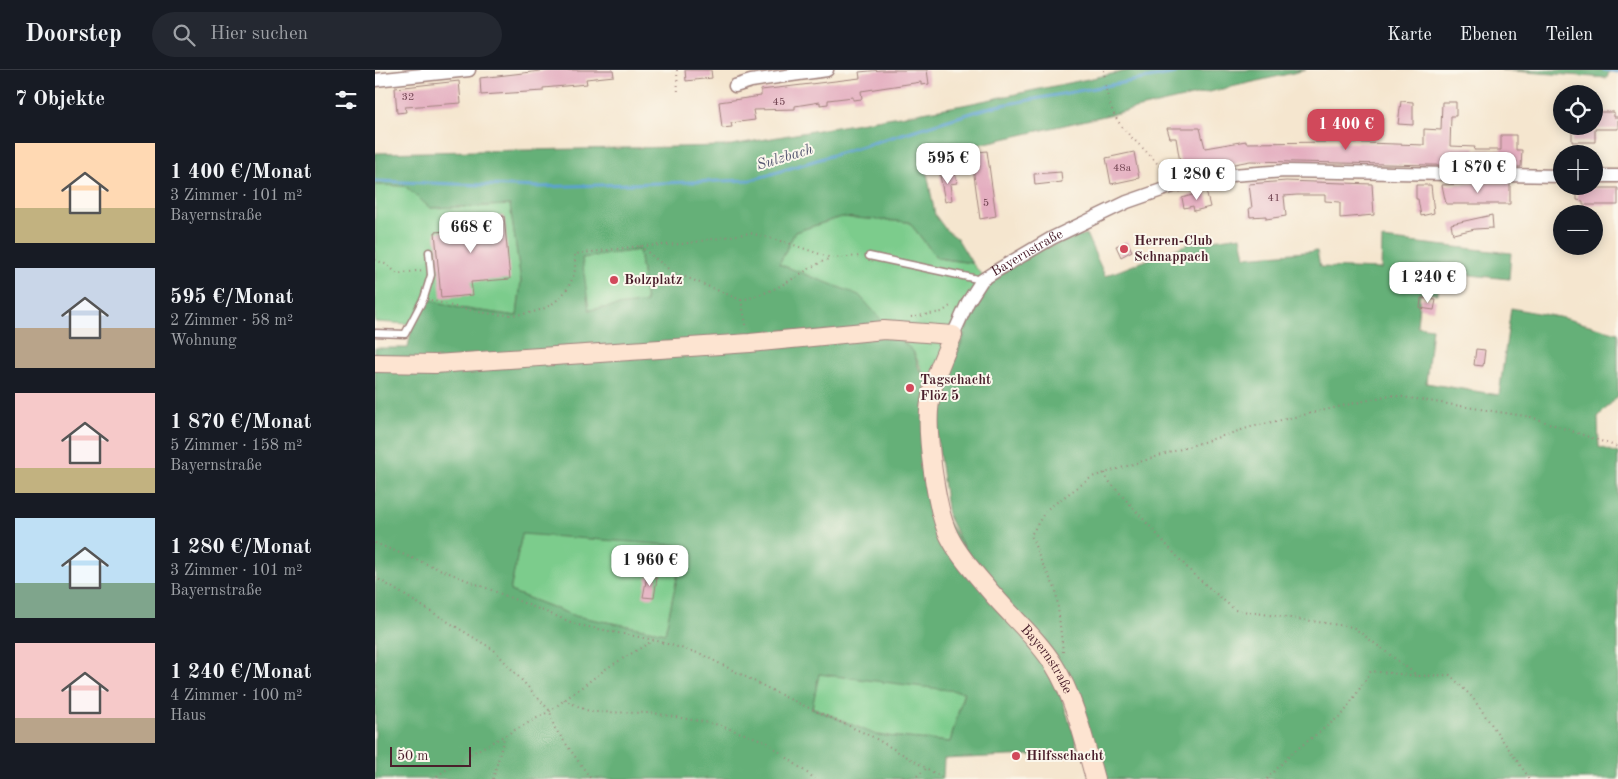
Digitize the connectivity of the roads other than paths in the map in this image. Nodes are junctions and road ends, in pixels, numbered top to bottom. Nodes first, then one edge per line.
1 (469, 70) edge
2 (827, 70) edge
3 (375, 80) edge
4 (735, 86) dead end
5 (1553, 176) edge
6 (1603, 176) edge
7 (1618, 176) edge
8 (429, 252) dead end
9 (869, 256) road end
10 (982, 280) junction
11 (375, 333) edge
12 (953, 335) junction
13 (375, 363) edge
14 (1095, 779) edge

1 - 3 street
2 - 4 street
5 - 10 street, Bayernstraße
6 - 7 street
8 - 11 lane
9 - 10 lane
10 - 12 street, Bayernstraße
12 - 13 street
12 - 14 street, Bayernstraße

